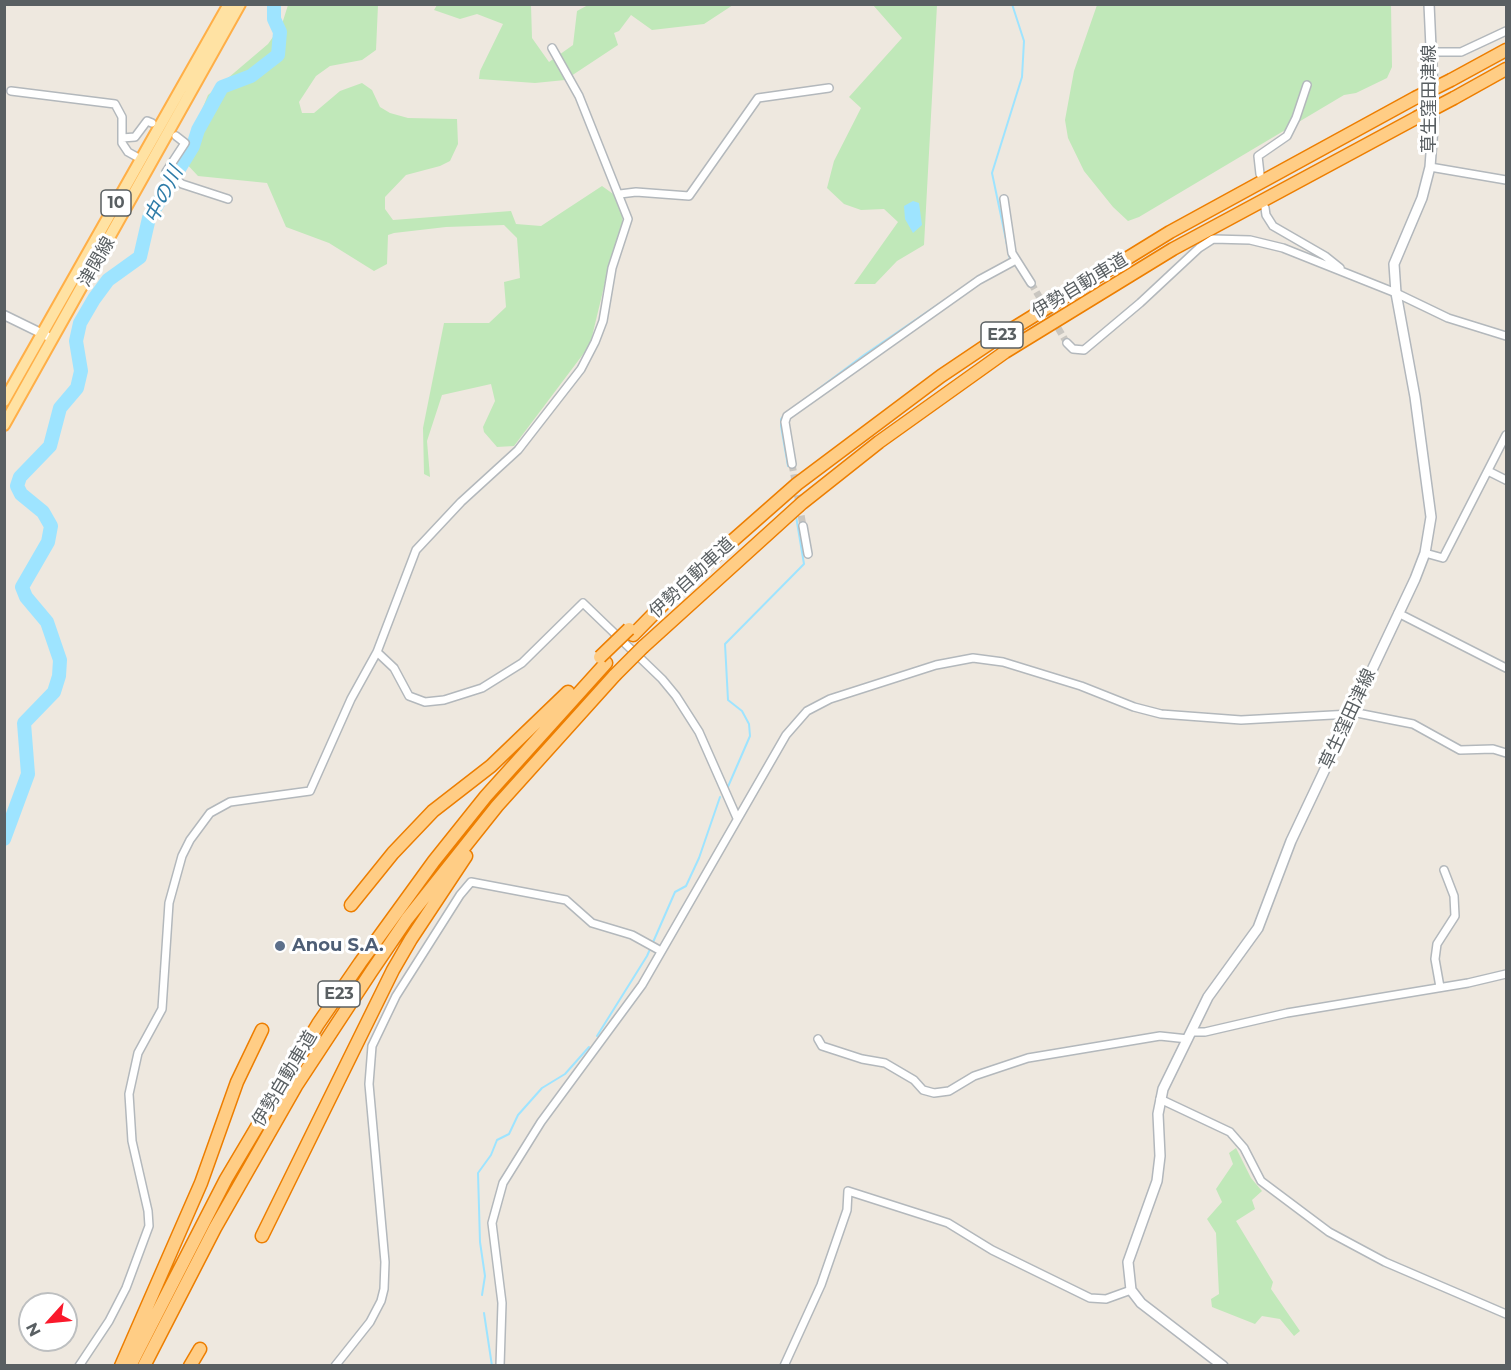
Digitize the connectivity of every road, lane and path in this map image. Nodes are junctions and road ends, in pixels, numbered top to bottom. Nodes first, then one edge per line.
1 (229, 4) edge
2 (240, 4) edge
3 (1429, 4) edge
4 (1506, 32) edge
5 (552, 48) dead end
6 (1506, 50) edge
7 (1431, 52) junction
8 (1506, 69) edge
9 (1307, 85) dead end
10 (829, 87) dead end
11 (11, 91) dead end
12 (152, 123) dead end
13 (176, 136) dead end
14 (122, 138) junction
15 (137, 157) dead end
16 (1430, 167) junction
17 (1260, 174) dead end
18 (1505, 177) edge
19 (620, 194) junction
20 (228, 199) dead end
21 (1004, 199) dead end
22 (1265, 208) dead end
23 (1016, 260) junction
24 (1341, 270) junction
25 (1031, 284) tunnel mouth
26 (1396, 293) junction
27 (4, 315) edge
28 (42, 332) junction
29 (1506, 336) edge
30 (53, 340) junction
31 (1067, 343) dead end
32 (4, 401) edge
33 (4, 425) edge
34 (1506, 435) edge
35 (792, 464) tunnel mouth
36 (1488, 471) junction
37 (1506, 480) edge
38 (803, 526) tunnel mouth
39 (1425, 553) junction
40 (808, 554) dead end
41 (1398, 613) junction
42 (377, 652) junction
43 (603, 660) junction
44 (1506, 668) edge
45 (1351, 713) junction
46 (1506, 753) edge
47 (514, 786) junction
48 (737, 818) junction
49 (1443, 870) dead end
50 (351, 905) dead end
51 (658, 950) junction
52 (1506, 974) edge
53 (1440, 987) junction
54 (262, 1030) dead end
55 (1190, 1035) junction
56 (818, 1039) dead end
57 (1160, 1100) junction
58 (262, 1236) dead end
59 (1131, 1290) junction
60 (1506, 1314) edge
61 (200, 1349) dead end
62 (79, 1365) edge
63 (121, 1365) edge
64 (130, 1365) edge
65 (144, 1365) edge
66 (190, 1365) edge
67 (335, 1365) edge
68 (500, 1365) edge
69 (784, 1365) edge
70 (1223, 1365) edge

1 - 28 main road, 津関線 / 10
2 - 30 main road, 津関線 / 10
3 - 7 main road, 草生窪田津線
4 - 7 street
5 - 19 street
6 - 43 highway, 伊勢自動車道 / E23, bridge
7 - 16 main road, 草生窪田津線
8 - 47 highway, 伊勢自動車道 / E23, bridge
9 - 17 street
10 - 19 street
11 - 14 street
12 - 14 street
13 - 20 street
14 - 15 street
16 - 18 street
16 - 26 main road, 草生窪田津線
19 - 42 street
21 - 23 street
22 - 24 street
23 - 25 street
23 - 35 street
24 - 26 street
24 - 31 street
26 - 29 street
26 - 39 main road, 草生窪田津線
27 - 28 street
28 - 30 street
28 - 32 main road, 津関線 / 10
30 - 33 main road, 津関線 / 10
34 - 36 street
36 - 37 street
36 - 39 street
38 - 40 street
39 - 41 main road, 草生窪田津線
41 - 44 street
41 - 45 main road, 草生窪田津線
42 - 48 street
42 - 62 street
43 - 50 highway
43 - 64 highway, 伊勢自動車道 / E23
45 - 46 street
45 - 48 street
45 - 55 main road, 草生窪田津線
47 - 58 highway
47 - 65 highway, 伊勢自動車道 / E23
48 - 51 street
49 - 53 street
51 - 67 street
51 - 68 street
52 - 53 street
53 - 55 street
54 - 63 highway
55 - 56 street
55 - 57 main road, 草生窪田津線
57 - 59 main road, 草生窪田津線
57 - 60 street
59 - 69 street
59 - 70 main road
61 - 66 highway

